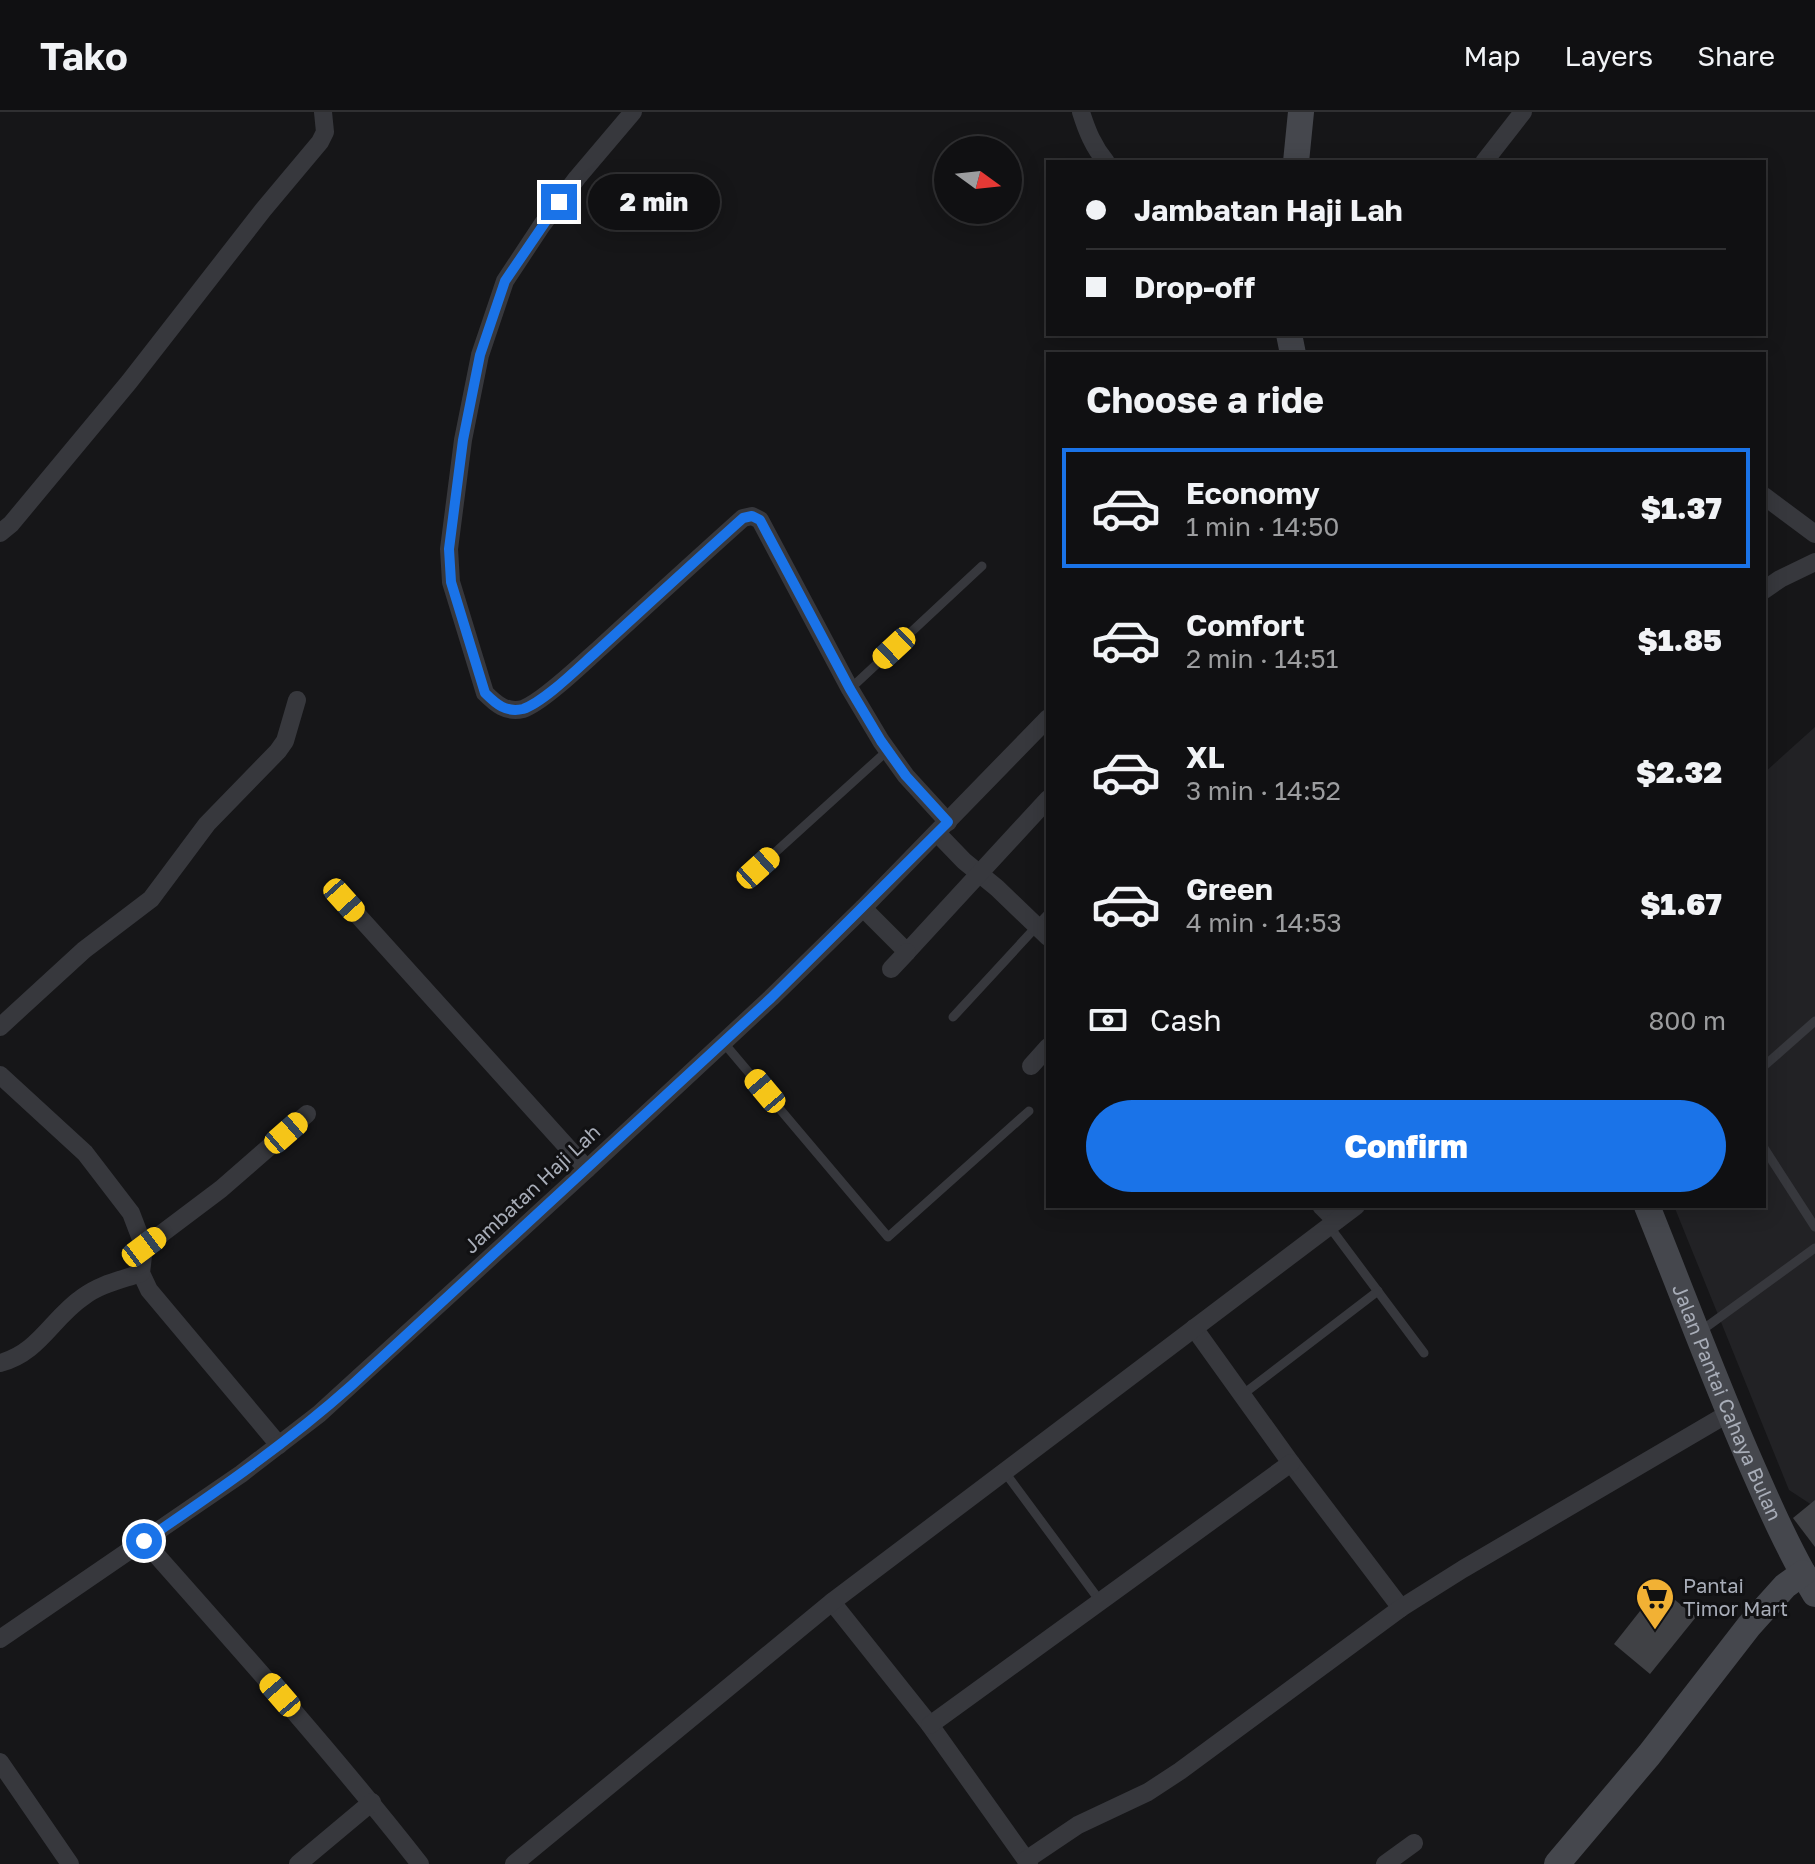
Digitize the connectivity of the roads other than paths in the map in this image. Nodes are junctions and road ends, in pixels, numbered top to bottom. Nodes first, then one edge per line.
1 (323, 112) edge
2 (633, 112) edge
3 (1081, 112) edge
4 (1301, 112) edge
5 (1523, 112) edge
6 (1104, 160) edge
7 (1296, 160) edge
8 (1486, 160) edge
9 (1766, 497) edge
10 (0, 533) edge
11 (1815, 534) edge
12 (1815, 562) edge
13 (982, 566) dead end
14 (1766, 589) edge
15 (850, 689) junction
16 (297, 700) dead end
17 (1046, 720) edge
18 (887, 751) junction
19 (1046, 801) edge
20 (942, 828) junction
21 (758, 868) dead end
22 (980, 874) junction
23 (344, 900) dead end
24 (863, 908) junction
25 (1044, 926) edge
26 (907, 952) junction
27 (891, 969) dead end
28 (953, 1017) dead end
29 (1815, 1021) edge
30 (0, 1027) edge
31 (723, 1042) junction
32 (1046, 1049) edge
33 (1766, 1064) edge
34 (1031, 1066) dead end
35 (0, 1075) edge
36 (1029, 1111) dead end
37 (307, 1114) dead end
38 (1766, 1151) edge
39 (587, 1169) junction
40 (1322, 1208) edge
41 (1353, 1208) edge
42 (1648, 1208) edge
43 (1333, 1224) junction
44 (1815, 1227) edge
45 (144, 1247) junction
46 (1815, 1248) edge
47 (141, 1273) junction
48 (1378, 1291) junction
49 (1194, 1328) junction
50 (1698, 1333) junction
51 (1424, 1353) dead end
52 (0, 1363) edge
53 (1242, 1395) junction
54 (1729, 1413) junction
55 (279, 1445) junction
56 (1291, 1463) junction
57 (1004, 1471) junction
58 (144, 1541) junction
59 (1809, 1584) edge
60 (1100, 1601) junction
61 (832, 1602) junction
62 (1401, 1608) junction
63 (0, 1639) edge
64 (930, 1725) junction
65 (0, 1762) edge
66 (372, 1802) junction
67 (1414, 1843) dead end
68 (1027, 1862) edge
69 (70, 1864) edge
70 (298, 1864) edge
71 (420, 1864) edge
72 (514, 1864) edge
73 (1385, 1864) edge
74 (1557, 1864) edge

1 - 10 street
2 - 15 street
3 - 6 street
4 - 7 street
5 - 8 street
9 - 11 street
12 - 14 street
13 - 15 lane
15 - 18 street
16 - 30 street
17 - 20 street, Jambatan Haji Lah
18 - 20 street
18 - 21 lane
19 - 22 street
20 - 22 street
20 - 24 street, Jambatan Haji Lah
22 - 25 street
22 - 26 street
23 - 39 street
24 - 26 street
24 - 31 street, Jambatan Haji Lah
25 - 28 lane
26 - 27 street
29 - 33 lane
31 - 36 lane
31 - 39 street, Jambatan Haji Lah
32 - 34 street
35 - 45 street
37 - 45 street
38 - 44 lane
39 - 55 street, Jambatan Haji Lah
40 - 43 street
41 - 43 street
42 - 50 street, Jalan Pantai Cahaya Bulan
43 - 48 lane
43 - 49 street
45 - 47 street
46 - 50 lane
47 - 52 street
47 - 55 street
48 - 51 lane
48 - 53 lane
49 - 53 street
49 - 57 street
50 - 54 street, Jalan Pantai Cahaya Bulan
53 - 56 street
54 - 59 street, Jalan Pantai Cahaya Bulan
54 - 62 street
55 - 58 street, Jambatan Haji Lah
56 - 60 street
56 - 62 street
57 - 60 lane
57 - 61 street
58 - 63 street, Jambatan Haji Lah
58 - 66 street
59 - 74 street
60 - 64 street
61 - 64 street
61 - 72 street
62 - 68 street
64 - 68 street
65 - 69 street
66 - 70 street
66 - 71 street
67 - 73 street

